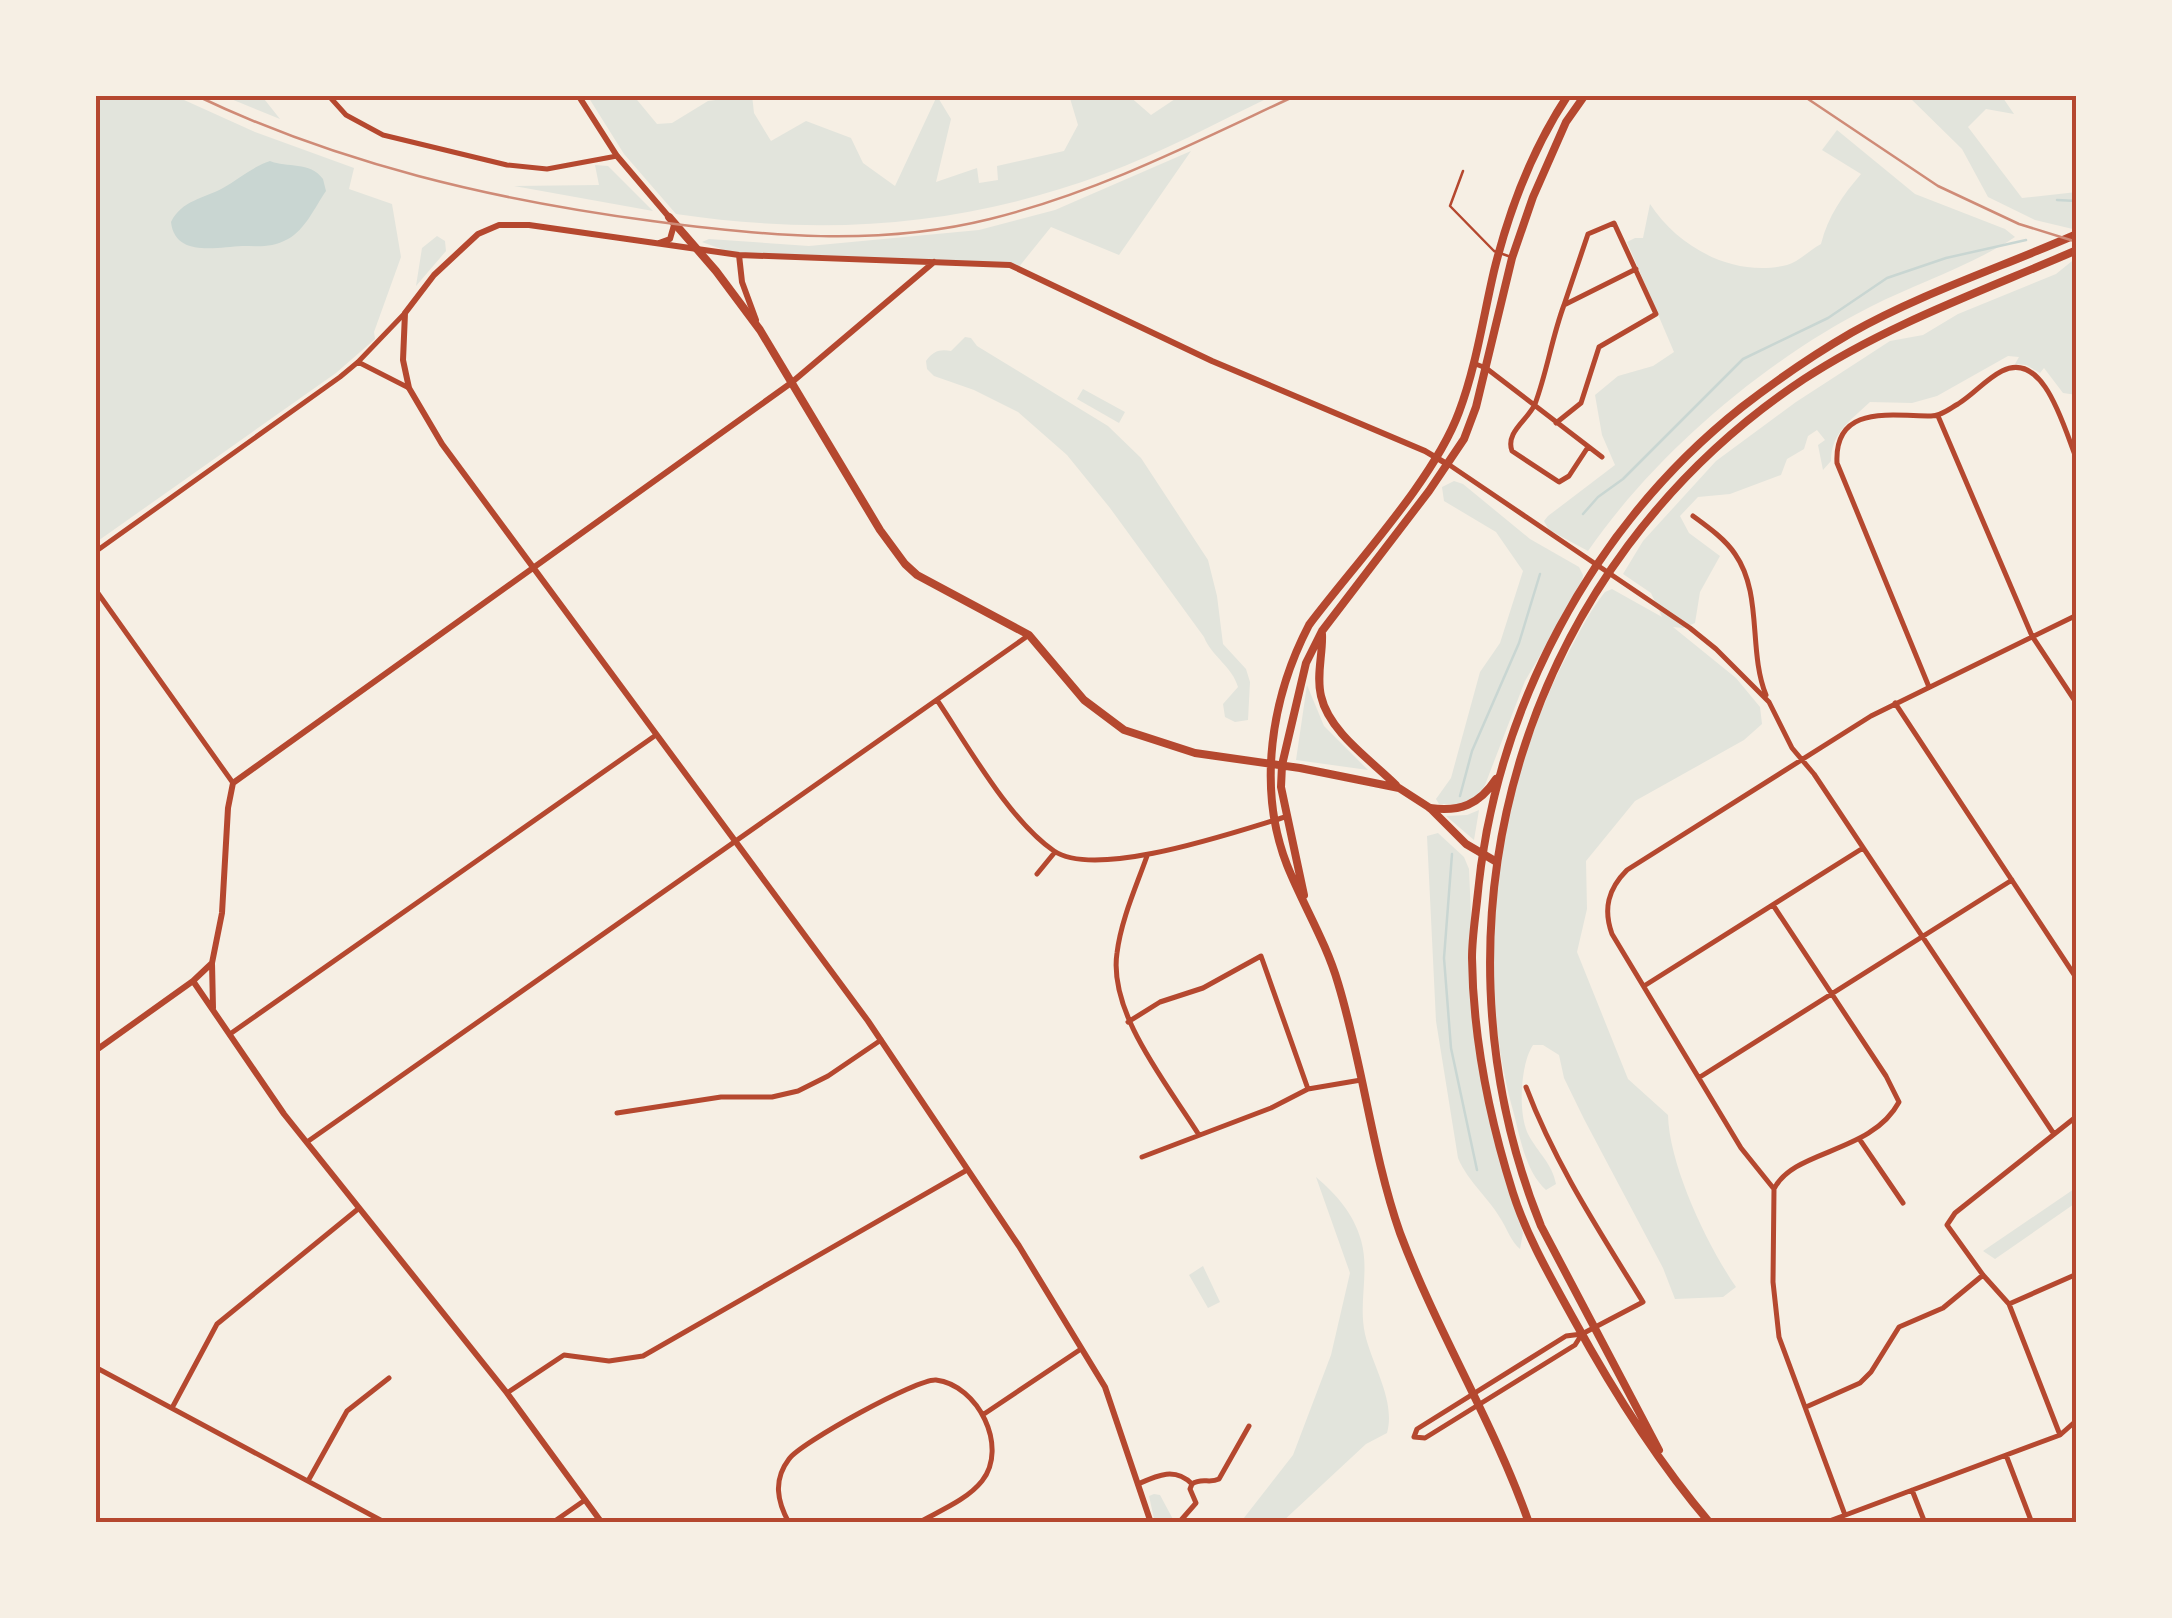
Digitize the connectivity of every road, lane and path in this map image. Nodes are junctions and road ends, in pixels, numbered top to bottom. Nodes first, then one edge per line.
1 (328, 95) edge
2 (578, 95) edge
3 (1568, 95) edge
4 (1585, 95) edge
5 (617, 156) junction
6 (1463, 172) dead end
7 (672, 221) junction
8 (2077, 234) edge
9 (649, 243) junction
10 (698, 250) junction
11 (2077, 250) edge
12 (1499, 253) junction
13 (739, 255) junction
14 (1512, 258) junction
15 (935, 261) junction
16 (1636, 269) junction
17 (1564, 305) junction
18 (405, 313) junction
19 (760, 330) junction
20 (358, 362) junction
21 (1473, 363) junction
22 (1486, 368) junction
23 (791, 383) junction
24 (409, 388) junction
25 (1534, 407) junction
26 (1938, 416) junction
27 (1556, 423) junction
28 (1588, 447) junction
29 (1436, 457) junction
30 (1602, 457) dead end
31 (2077, 460) edge
32 (1448, 464) junction
33 (1693, 516) dead end
34 (95, 552) edge
35 (532, 568) junction
36 (1341, 584) junction
37 (95, 590) edge
38 (1352, 592) junction
39 (2077, 615) edge
40 (1322, 631) junction
41 (1028, 635) junction
42 (2032, 636) junction
43 (1296, 652) junction
44 (1306, 663) junction
45 (1320, 683) junction
46 (1928, 686) junction
47 (937, 700) junction
48 (1769, 702) junction
49 (1895, 703) junction
50 (2077, 704) edge
51 (656, 735) junction
52 (1803, 759) junction
53 (1270, 764) junction
54 (1282, 765) junction
55 (1501, 771) junction
56 (233, 783) junction
57 (1400, 788) junction
58 (1430, 808) junction
59 (1285, 816) junction
60 (1273, 820) junction
61 (736, 841) junction
62 (1863, 848) junction
63 (1055, 852) junction
64 (1482, 853) junction
65 (1148, 856) junction
66 (1496, 861) junction
67 (1037, 874) dead end
68 (2012, 880) junction
69 (1304, 899) junction
70 (1772, 905) junction
71 (1922, 937) junction
72 (212, 963) junction
73 (2077, 979) edge
74 (193, 981) junction
75 (1644, 986) junction
76 (1832, 994) junction
77 (213, 1010) junction
78 (1128, 1022) junction
79 (230, 1034) junction
80 (881, 1040) junction
81 (95, 1050) edge
82 (1700, 1077) junction
83 (1364, 1079) junction
84 (1526, 1087) dead end
85 (1308, 1090) junction
86 (617, 1113) dead end
87 (2077, 1116) edge
88 (2054, 1134) junction
89 (1199, 1135) junction
90 (1860, 1140) junction
91 (306, 1142) junction
92 (1142, 1157) dead end
93 (968, 1170) junction
94 (1774, 1189) junction
95 (1903, 1204) dead end
96 (358, 1209) junction
97 (2077, 1274) edge
98 (1982, 1275) junction
99 (2010, 1304) junction
100 (1593, 1327) junction
101 (1582, 1334) junction
102 (1082, 1349) junction
103 (95, 1366) edge
104 (389, 1378) dead end
105 (507, 1393) junction
106 (1472, 1393) junction
107 (1478, 1407) junction
108 (1806, 1407) junction
109 (172, 1408) junction
110 (984, 1414) junction
111 (2077, 1420) edge
112 (1250, 1426) dead end
113 (2060, 1435) junction
114 (2006, 1455) junction
115 (1666, 1464) junction
116 (308, 1481) junction
117 (1138, 1484) junction
118 (1192, 1484) junction
119 (1912, 1490) junction
120 (585, 1500) junction
121 (1845, 1515) junction
122 (1182, 1519) dead end
123 (386, 1523) edge
124 (552, 1523) edge
125 (602, 1523) edge
126 (789, 1523) edge
127 (918, 1523) edge
128 (1151, 1523) edge
129 (1529, 1523) edge
130 (1710, 1523) edge
131 (1824, 1523) edge
132 (1924, 1523) edge
133 (2032, 1523) edge

1 - 5 street
2 - 5 street
3 - 12 main road
4 - 14 main road
5 - 7 street
6 - 12 lane
7 - 9 street
7 - 10 main road
8 - 55 main road
9 - 10 street
9 - 18 street
10 - 13 street
10 - 19 main road
11 - 66 main road
12 - 14 lane
12 - 21 main road
13 - 15 street
13 - 19 street
14 - 22 main road
15 - 23 street
15 - 29 street
16 - 17 street
16 - 17 street
16 - 27 street
17 - 25 street
18 - 20 street
18 - 24 street
19 - 23 main road
20 - 24 street
20 - 34 street
21 - 22 street
21 - 29 main road
22 - 25 street
22 - 32 main road
23 - 35 street
23 - 41 main road
24 - 35 street
25 - 27 street
25 - 28 street
26 - 31 street
26 - 42 street
26 - 46 street
27 - 28 street
28 - 30 street
29 - 32 street
29 - 36 main road
32 - 38 main road
32 - 48 street
33 - 48 street
35 - 51 street
35 - 56 street
36 - 38 main road
36 - 43 main road
37 - 56 street
38 - 40 main road
39 - 42 street
40 - 44 main road
40 - 45 main road
41 - 47 street
41 - 53 main road
42 - 46 street
42 - 50 street
43 - 44 main road
43 - 53 main road
44 - 45 main road
44 - 54 main road
45 - 57 main road
46 - 49 street
47 - 61 street
47 - 63 street
48 - 52 street
49 - 52 street
49 - 68 street
51 - 61 street
51 - 79 street
52 - 62 street
52 - 75 street
53 - 54 main road
53 - 60 main road
54 - 57 main road
54 - 59 main road
55 - 58 main road
55 - 64 main road
56 - 72 street
57 - 58 main road
58 - 64 main road
59 - 60 street
59 - 69 main road
60 - 65 street
60 - 69 main road
61 - 80 street
61 - 91 street
62 - 70 street
62 - 71 street
63 - 65 street
63 - 67 street
64 - 66 main road
64 - 101 main road
65 - 78 street
66 - 100 main road
68 - 71 street
68 - 73 street
69 - 83 main road
70 - 75 street
70 - 76 street
71 - 76 street
71 - 88 street
72 - 74 street
72 - 77 street
74 - 77 street
74 - 81 street
75 - 82 street
76 - 82 street
76 - 90 street
77 - 79 street
78 - 85 street
78 - 89 street
79 - 91 street
80 - 86 street
80 - 93 street
82 - 94 street
83 - 85 street
83 - 106 main road
84 - 100 street
85 - 89 street
87 - 88 street
88 - 98 street
89 - 92 street
90 - 94 street
90 - 95 street
91 - 96 street
93 - 102 street
93 - 105 street
94 - 108 street
96 - 105 street
96 - 109 street
97 - 99 street
98 - 99 street
98 - 108 street
99 - 113 street
100 - 101 street
100 - 115 main road
101 - 106 street
101 - 107 street
101 - 115 main road
102 - 110 street
102 - 117 street
103 - 109 street
104 - 116 street
105 - 120 street
106 - 107 main road
106 - 107 street
107 - 129 main road
108 - 121 street
109 - 116 street
110 - 126 street
110 - 127 street
111 - 113 street
112 - 118 street
113 - 114 street
114 - 119 street
114 - 133 street
115 - 130 main road
116 - 123 street
117 - 118 street
117 - 128 street
118 - 122 street
119 - 121 street
119 - 132 street
120 - 124 street
120 - 125 street
121 - 131 street

